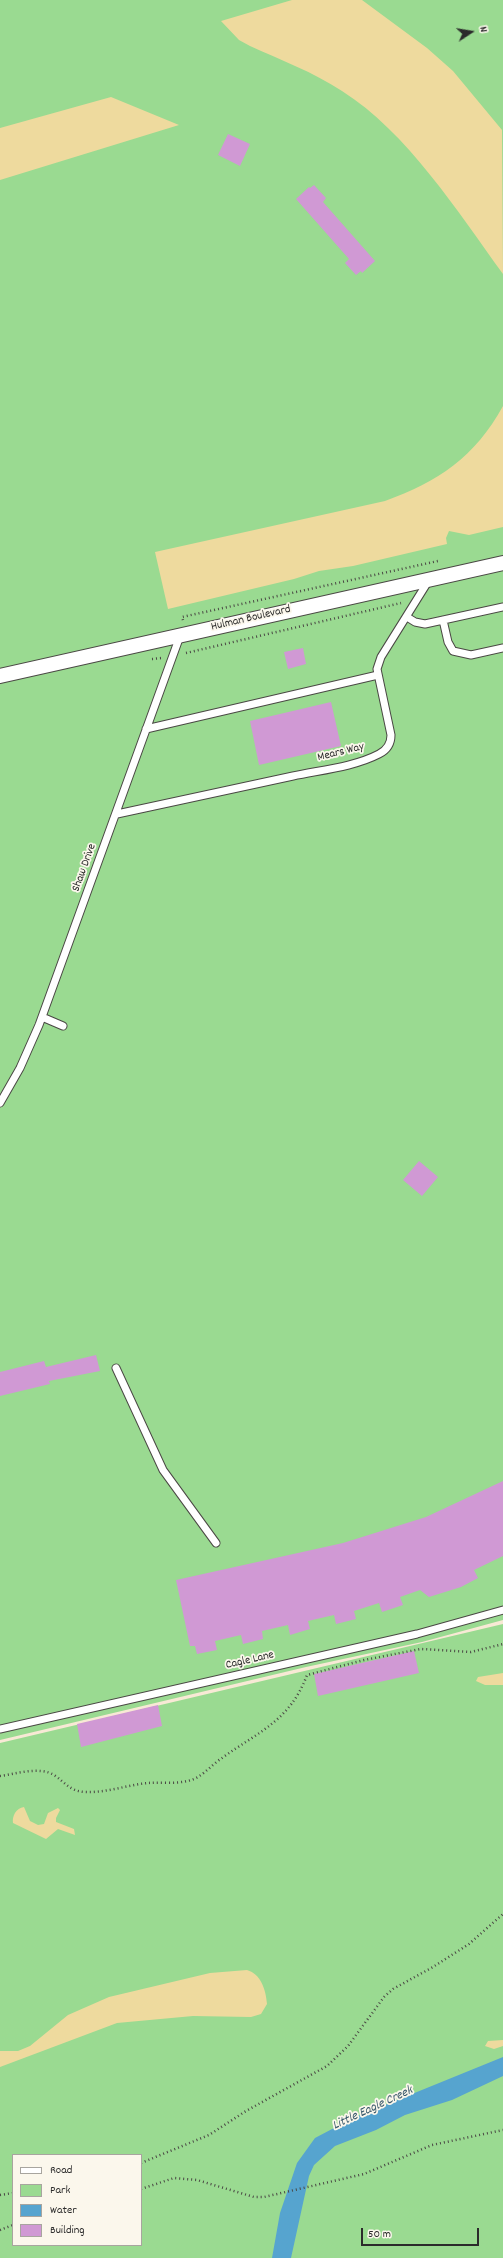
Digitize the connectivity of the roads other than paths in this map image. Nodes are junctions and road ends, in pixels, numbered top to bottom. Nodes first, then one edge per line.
1 (503, 563) edge
2 (430, 579) junction
3 (503, 607) edge
4 (407, 617) junction
5 (443, 620) junction
6 (180, 636) junction
7 (503, 648) edge
8 (378, 675) junction
9 (0, 676) edge
10 (146, 729) junction
11 (117, 814) junction
12 (42, 1017) junction
13 (63, 1026) dead end
14 (0, 1103) edge
15 (116, 1368) dead end
16 (216, 1543) dead end
17 (503, 1610) edge
18 (0, 1728) edge

1 - 2 street, Hulman Boulevard
2 - 4 lane, Mears Way
2 - 6 street, Hulman Boulevard
3 - 5 lane
4 - 5 lane
4 - 8 lane, Mears Way
5 - 7 lane
6 - 9 street, Hulman Boulevard
6 - 10 lane, Shaw Drive
8 - 10 lane
8 - 11 lane, Mears Way
10 - 11 lane, Shaw Drive
11 - 12 lane, Shaw Drive
12 - 13 lane
12 - 14 lane, Shaw Drive
15 - 16 lane
17 - 18 lane, Cagle Lane

